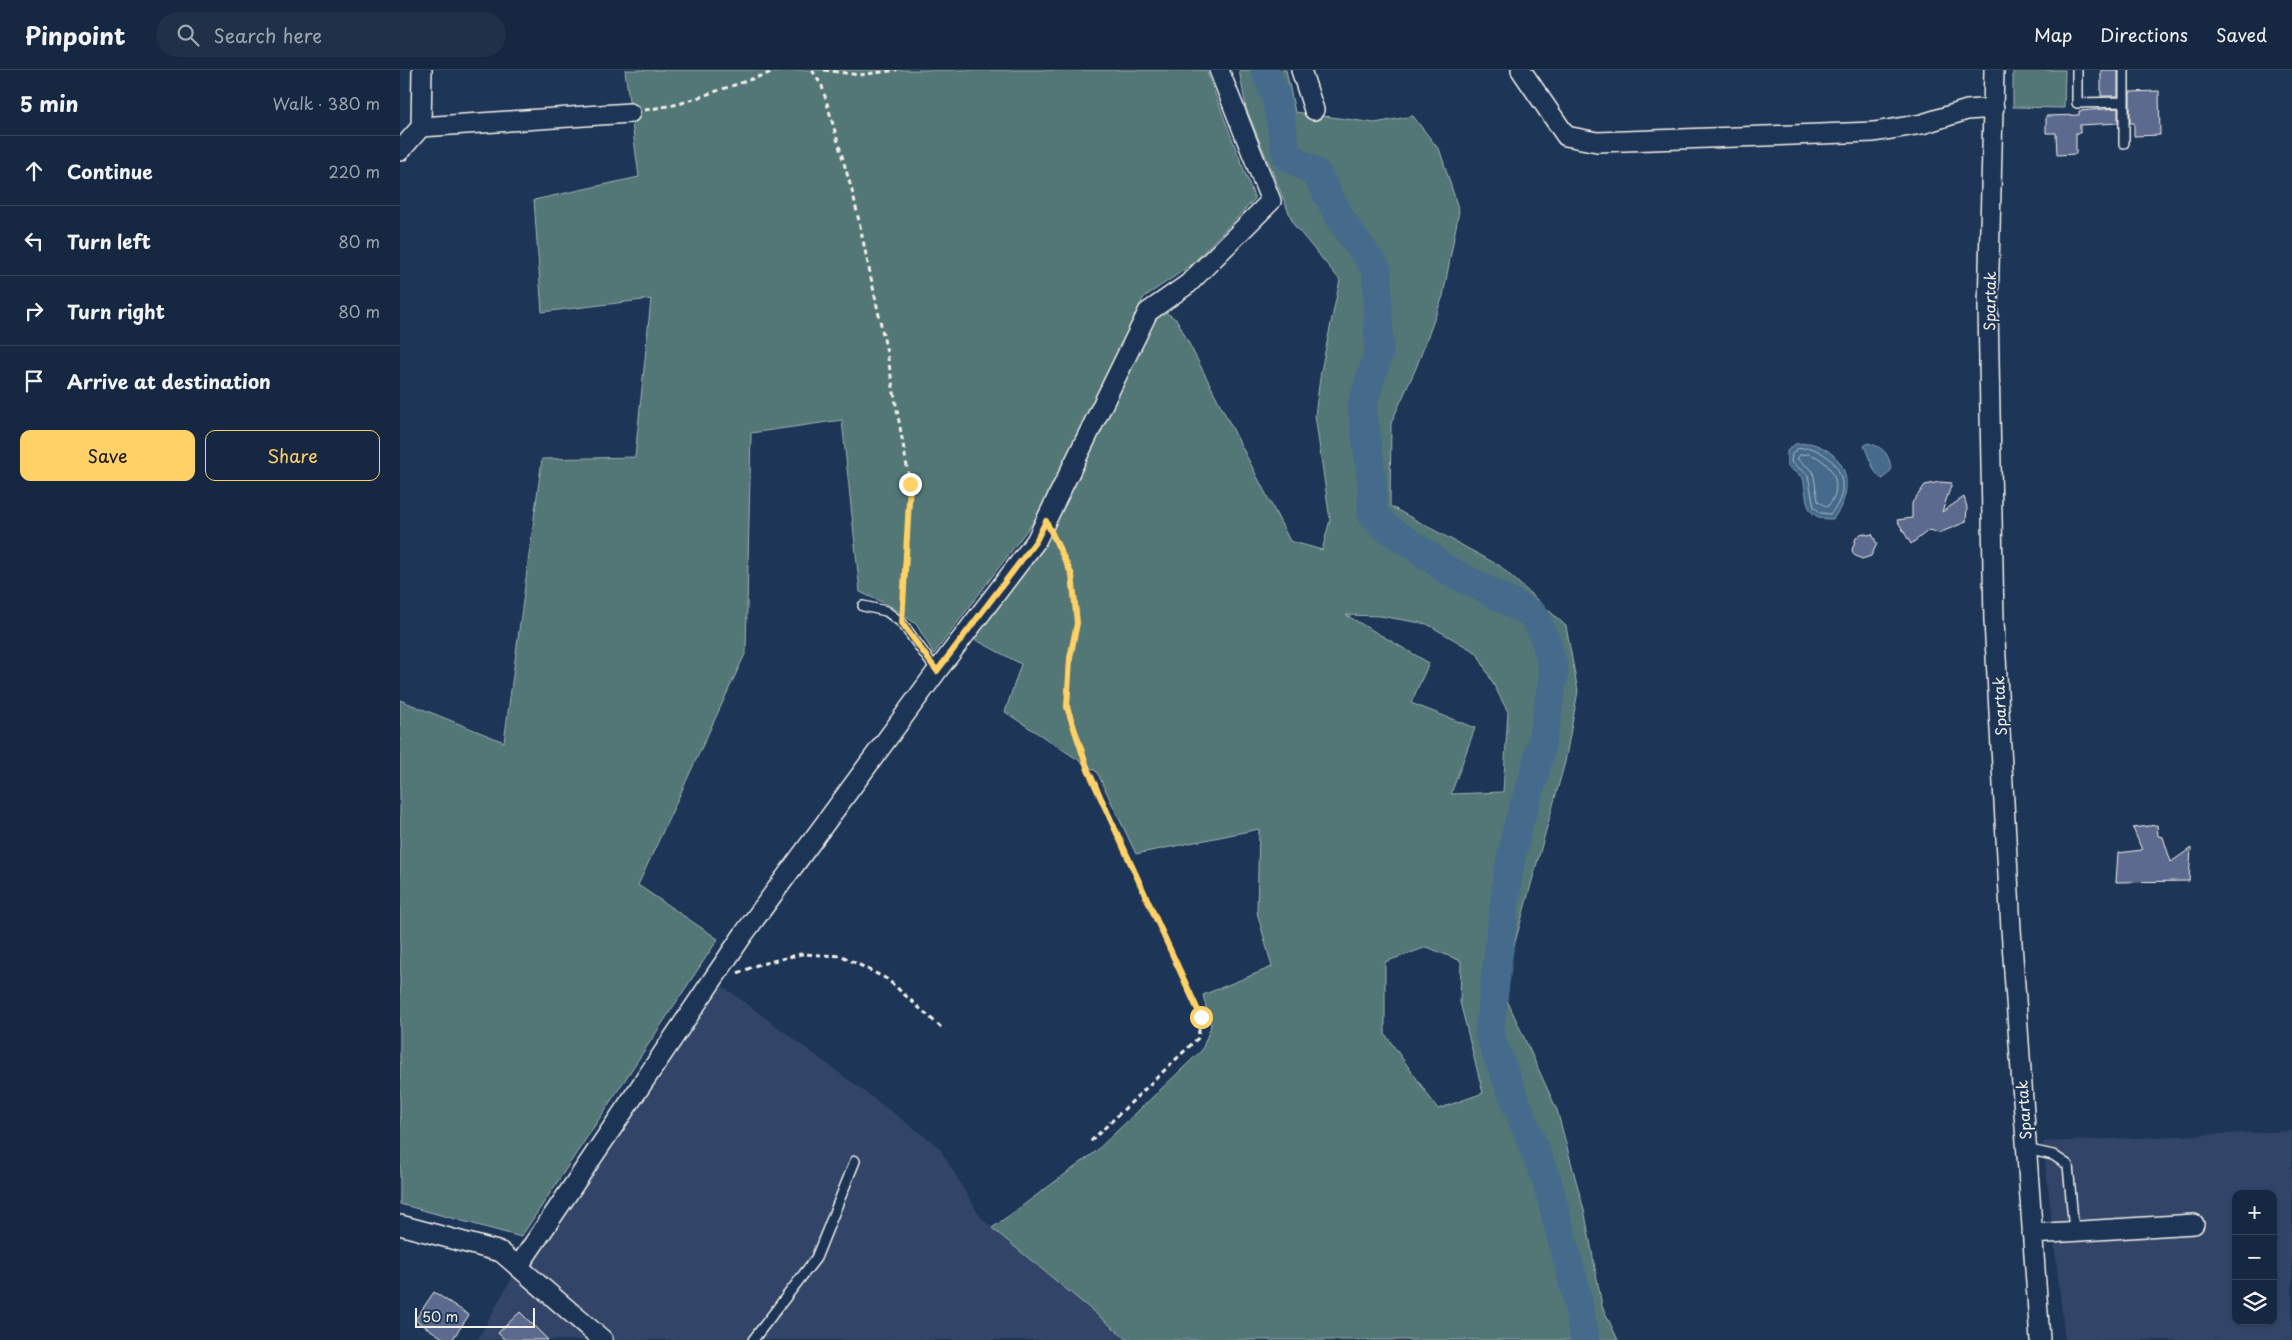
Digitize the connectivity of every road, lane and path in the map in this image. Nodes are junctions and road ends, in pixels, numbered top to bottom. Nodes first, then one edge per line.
1 (422, 70) edge
2 (778, 70) edge
3 (812, 70) edge
4 (824, 70) edge
5 (897, 70) edge
6 (1219, 70) edge
7 (1301, 70) edge
8 (1521, 70) edge
9 (1994, 70) edge
10 (2076, 70) edge
11 (2124, 70) edge
12 (2124, 102) junction
13 (1994, 108) junction
14 (1314, 110) dead end
15 (630, 113) joint
16 (421, 127) junction
17 (2124, 142) dead end
18 (400, 150) edge
19 (1046, 521) junction
20 (862, 606) dead end
21 (902, 623) junction
22 (937, 671) junction
23 (713, 979) junction
24 (944, 1030) dead end
25 (1090, 1142) dead end
26 (2026, 1149) junction
27 (855, 1161) dead end
28 (2194, 1224) dead end
29 (400, 1225) edge
30 (2074, 1231) junction
31 (2032, 1234) junction
32 (518, 1267) junction
33 (603, 1340) edge
34 (753, 1340) edge
35 (2040, 1340) edge

1 - 16 street
2 - 15 path
3 - 21 path
4 - 5 path
6 - 19 street
7 - 14 street
8 - 13 street
9 - 13 street, Spartak
10 - 12 lane
11 - 12 lane
12 - 17 lane
13 - 26 street, Spartak
15 - 16 street
16 - 18 street
19 - 22 street
19 - 25 path
20 - 21 lane
21 - 22 lane
22 - 23 street
23 - 24 path
23 - 32 street
26 - 30 lane
26 - 31 street, Spartak
27 - 34 lane
28 - 30 street
29 - 32 street
30 - 31 street
31 - 35 street, Spartak
32 - 33 street

